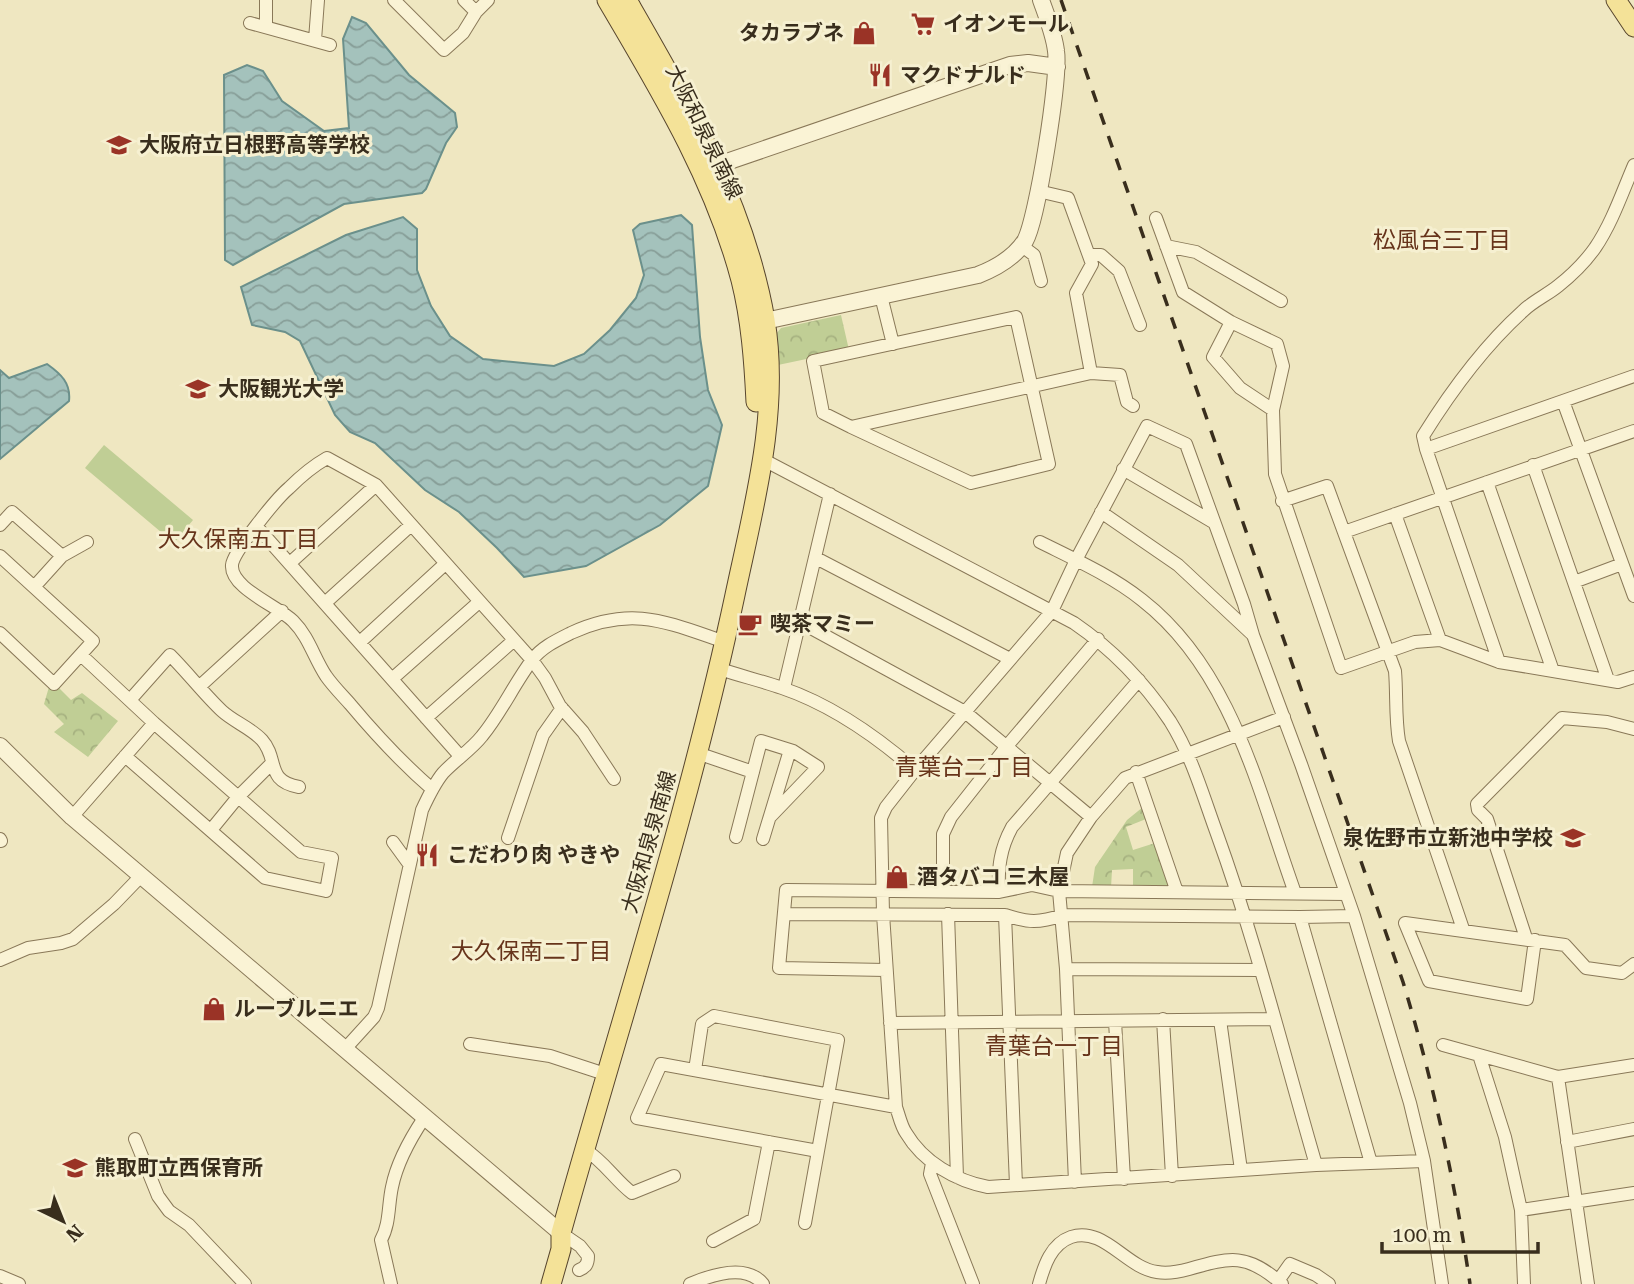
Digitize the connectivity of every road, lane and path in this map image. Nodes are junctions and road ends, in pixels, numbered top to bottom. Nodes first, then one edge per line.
1 (266, 0) edge
2 (318, 0) edge
3 (394, 0) edge
4 (464, 0) edge
5 (488, 0) edge
6 (607, 0) edge
7 (627, 0) edge
8 (1041, 0) edge
9 (1616, 0) edge
10 (476, 12) junction
11 (250, 23) dead end
12 (266, 26) junction
13 (1634, 27) edge
14 (315, 40) junction
15 (330, 45) dead end
16 (1057, 67) junction
17 (1634, 165) edge
18 (709, 167) junction
19 (1038, 191) junction
20 (1156, 218) dead end
21 (1021, 246) junction
22 (1166, 246) junction
23 (1089, 255) junction
24 (1041, 281) dead end
25 (881, 296) junction
26 (1281, 301) dead end
27 (765, 321) junction
28 (1231, 322) junction
29 (1140, 325) dead end
30 (893, 344) junction
31 (1091, 373) junction
32 (1634, 376) edge
33 (1031, 387) junction
34 (1563, 401) junction
35 (1133, 405) dead end
36 (1273, 410) junction
37 (851, 426) junction
38 (1634, 431) edge
39 (1580, 448) junction
40 (1426, 449) junction
41 (762, 459) junction
42 (1532, 465) junction
43 (1123, 469) junction
44 (1487, 482) junction
45 (376, 485) junction
46 (830, 494) junction
47 (1441, 497) junction
48 (1282, 501) junction
49 (1101, 512) junction
50 (1395, 514) junction
51 (1213, 522) junction
52 (0, 525) edge
53 (411, 525) junction
54 (257, 527) junction
55 (1344, 532) junction
56 (87, 542) dead end
57 (1040, 542) dead end
58 (0, 556) edge
59 (62, 556) junction
60 (816, 558) junction
61 (1076, 560) junction
62 (290, 563) junction
63 (445, 564) junction
64 (1622, 564) junction
65 (1574, 582) junction
66 (34, 587) junction
67 (1634, 596) edge
68 (479, 602) junction
69 (325, 603) junction
70 (282, 611) junction
71 (1052, 611) junction
72 (800, 622) junction
73 (0, 633) edge
74 (1253, 635) junction
75 (1098, 639) junction
76 (1440, 640) junction
77 (513, 641) junction
78 (360, 642) junction
79 (725, 642) junction
80 (1389, 651) junction
81 (81, 655) junction
82 (1010, 659) junction
83 (532, 660) junction
84 (1499, 662) junction
85 (720, 669) junction
86 (1553, 671) junction
87 (1634, 677) edge
88 (392, 679) junction
89 (1139, 680) junction
90 (1608, 680) junction
91 (200, 686) junction
92 (784, 688) junction
93 (130, 700) junction
94 (562, 708) junction
95 (965, 712) junction
96 (1283, 716) junction
97 (426, 718) junction
98 (154, 723) junction
99 (1634, 729) edge
100 (1238, 733) junction
101 (1007, 746) junction
102 (790, 750) junction
103 (1187, 752) junction
104 (698, 753) junction
105 (3, 754) edge
106 (125, 756) junction
107 (460, 756) junction
108 (272, 763) junction
109 (915, 770) junction
110 (753, 772) junction
111 (1136, 772) junction
112 (614, 779) dead end
113 (1050, 783) junction
114 (299, 787) dead end
115 (432, 789) junction
116 (238, 797) junction
117 (72, 817) junction
118 (770, 817) junction
119 (1091, 817) junction
120 (211, 831) junction
121 (736, 837) dead end
122 (508, 838) dead end
123 (763, 839) dead end
124 (393, 842) dead end
125 (409, 864) junction
126 (141, 876) junction
127 (884, 891) junction
128 (943, 891) junction
129 (1059, 891) junction
130 (999, 892) junction
131 (1177, 892) junction
132 (1295, 892) junction
133 (1238, 894) junction
134 (1346, 894) junction
135 (785, 914) junction
136 (883, 914) junction
137 (948, 914) junction
138 (1005, 915) junction
139 (1063, 915) junction
140 (1354, 916) junction
141 (1244, 917) junction
142 (1300, 917) junction
143 (1463, 929) junction
144 (1531, 939) junction
145 (0, 960) edge
146 (1634, 964) edge
147 (1066, 969) junction
148 (886, 970) junction
149 (1260, 970) junction
150 (1163, 1019) junction
151 (1273, 1019) junction
152 (1220, 1020) junction
153 (1010, 1021) junction
154 (1069, 1021) junction
155 (1115, 1021) junction
156 (952, 1022) junction
157 (890, 1023) junction
158 (470, 1044) dead end
159 (1443, 1045) dead end
160 (344, 1050) junction
161 (1479, 1055) junction
162 (1634, 1065) edge
163 (695, 1070) junction
164 (605, 1074) junction
165 (1558, 1077) junction
166 (829, 1096) junction
167 (896, 1107) junction
168 (424, 1118) junction
169 (1634, 1129) edge
170 (135, 1139) dead end
171 (769, 1142) junction
172 (1567, 1142) junction
173 (584, 1149) junction
174 (818, 1152) junction
175 (1424, 1161) junction
176 (932, 1163) junction
177 (1371, 1163) junction
178 (1317, 1165) junction
179 (1241, 1170) junction
180 (674, 1176) dead end
181 (1172, 1176) junction
182 (957, 1177) junction
183 (1124, 1179) junction
184 (1075, 1182) junction
185 (1016, 1185) junction
186 (1634, 1193) edge
187 (1574, 1200) junction
188 (1521, 1210) junction
189 (806, 1223) dead end
190 (561, 1233) junction
191 (713, 1241) dead end
192 (579, 1270) dead end
193 (0, 1276) edge
194 (1280, 1283) edge
195 (19, 1284) edge
196 (245, 1284) edge
197 (391, 1284) edge
198 (537, 1284) edge
199 (551, 1284) edge
200 (690, 1284) edge
201 (763, 1284) edge
202 (973, 1284) edge
203 (1039, 1284) edge
204 (1329, 1284) edge
205 (1442, 1284) edge
206 (1524, 1284) edge
207 (1588, 1284) edge

1 - 12 street
2 - 14 street
3 - 10 street
4 - 10 street
5 - 10 street
6 - 18 main road, 大阪和泉泉南線
7 - 18 main road, 大阪和泉泉南線
8 - 16 street
9 - 13 main road
11 - 12 street
12 - 14 street
14 - 15 street
16 - 18 street
16 - 19 street
17 - 40 street
18 - 27 main road, 大阪和泉泉南線
18 - 41 main road, 大阪和泉泉南線
19 - 21 street
19 - 23 street
20 - 22 street
21 - 24 street
21 - 25 street
22 - 26 street
22 - 28 street
23 - 29 street
23 - 31 street
25 - 27 street
25 - 30 street
27 - 41 main road, 大阪和泉泉南線
28 - 36 street
28 - 36 street
30 - 33 street
30 - 37 street
31 - 33 street
31 - 35 street
32 - 34 street
33 - 37 street
33 - 37 street
34 - 39 street
34 - 40 street
36 - 48 street
38 - 39 street
39 - 42 street
39 - 64 street
40 - 47 street
41 - 46 street
41 - 79 main road, 大阪和泉泉南線
42 - 44 street
42 - 65 street
43 - 49 street
43 - 51 street
43 - 51 street
44 - 47 street
44 - 86 street
45 - 53 street
45 - 54 street
45 - 62 street
46 - 60 street
46 - 71 street
47 - 50 street
47 - 84 street
48 - 55 street
48 - 80 street
49 - 61 street
49 - 74 street
50 - 55 street
50 - 76 street
51 - 74 street
52 - 59 street
53 - 63 street
53 - 69 street
54 - 62 street
54 - 70 street
55 - 80 street
56 - 59 street
57 - 61 street
58 - 66 street
59 - 66 street
60 - 72 street
60 - 82 street
61 - 71 street
61 - 100 street
62 - 69 street
63 - 68 street
63 - 78 street
64 - 65 street
64 - 67 street
65 - 90 street
66 - 81 street
68 - 77 street
68 - 88 street
69 - 78 street
70 - 91 street
70 - 115 street
71 - 75 street
71 - 82 street
72 - 92 street
72 - 95 street
73 - 81 street
74 - 96 street
75 - 89 street
75 - 101 street
76 - 80 street
76 - 84 street
77 - 83 street
77 - 97 street
78 - 88 street
79 - 83 street
79 - 85 main road, 大阪和泉泉南線
80 - 143 street
81 - 93 street
82 - 95 street
83 - 94 street
83 - 107 street
84 - 86 street
85 - 92 street
85 - 104 main road, 大阪和泉泉南線
86 - 90 street
87 - 90 street
88 - 97 street
89 - 103 street
89 - 113 street
91 - 93 street
91 - 108 street
92 - 109 street
93 - 98 street
94 - 112 street
94 - 122 street
95 - 101 street
95 - 109 street
96 - 100 street
96 - 134 street
97 - 107 street
98 - 106 street
98 - 116 street
99 - 144 street
100 - 103 street
100 - 132 street
101 - 113 street
101 - 128 street
102 - 110 street
102 - 118 street
102 - 118 street
103 - 111 street
103 - 133 street
104 - 110 street
104 - 164 main road, 大阪和泉泉南線
105 - 117 street
106 - 117 street
106 - 120 street
107 - 115 street
108 - 114 street
108 - 116 street
109 - 127 street
110 - 121 street
111 - 119 street
111 - 131 street
113 - 119 street
113 - 130 street
115 - 125 street
116 - 120 street
116 - 120 street
117 - 126 street
118 - 123 street
119 - 129 street
124 - 125 street
125 - 160 street
126 - 145 street
126 - 160 street
127 - 128 street
127 - 135 street
127 - 136 street
128 - 130 street
129 - 130 street
129 - 131 street
129 - 139 street
131 - 133 street
132 - 133 street
132 - 134 street
133 - 141 street
134 - 140 street
135 - 136 street
135 - 148 street
136 - 137 street
136 - 148 street
137 - 138 street
137 - 156 street
138 - 139 street
138 - 153 street
139 - 141 street
139 - 147 street
140 - 142 street
140 - 175 street
141 - 142 street
141 - 149 street
142 - 177 street
143 - 144 street
143 - 144 street
144 - 146 street
147 - 149 street
147 - 154 street
148 - 157 street
149 - 151 street
150 - 152 street
150 - 155 street
150 - 181 street
151 - 152 street
151 - 178 street
152 - 179 street
153 - 154 street
153 - 156 street
153 - 185 street
154 - 155 street
154 - 184 street
155 - 183 street
156 - 157 street
156 - 182 street
157 - 167 street
158 - 164 street
159 - 161 street
160 - 168 street
161 - 165 street
161 - 188 street
162 - 165 street
163 - 166 street
163 - 166 street
163 - 171 street
164 - 173 main road, 大阪和泉泉南線
165 - 172 street
166 - 167 street
166 - 174 street
167 - 176 street
168 - 190 street
168 - 197 street
169 - 172 street
170 - 196 street
171 - 174 street
171 - 191 street
172 - 187 street
173 - 180 street
173 - 190 main road, 大阪和泉泉南線
174 - 189 street
175 - 177 street
175 - 205 street
176 - 182 street
176 - 202 street
177 - 178 street
178 - 179 street
179 - 181 street
181 - 183 street
182 - 185 street
183 - 184 street
184 - 185 street
186 - 187 street
187 - 188 street
187 - 207 street
188 - 206 street
190 - 192 street
190 - 198 main road, 大阪和泉泉南線
190 - 199 main road, 大阪和泉泉南線
193 - 195 street
194 - 203 street
194 - 204 street
200 - 201 street

